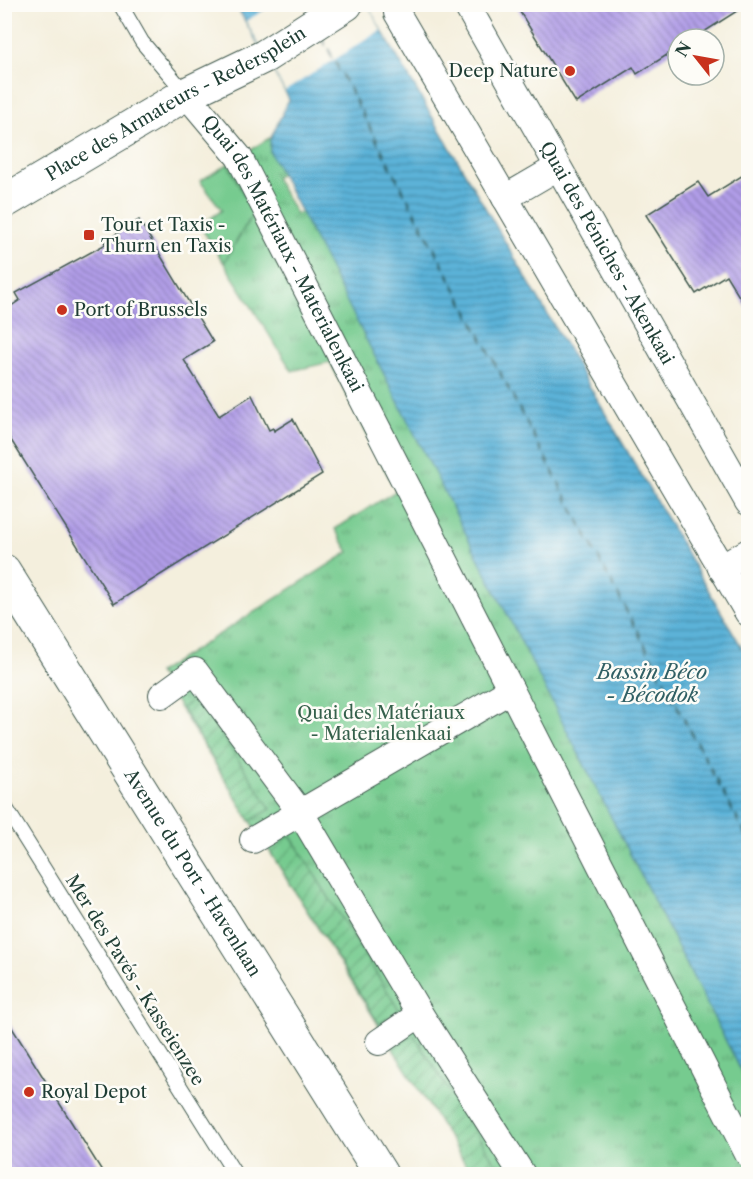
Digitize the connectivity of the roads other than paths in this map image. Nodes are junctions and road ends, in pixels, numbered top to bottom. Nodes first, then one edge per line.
1 (120, 4) edge
2 (346, 4) edge
3 (466, 4) edge
4 (397, 13) dead end
5 (186, 94) junction
6 (558, 167) junction
7 (505, 198) junction
8 (4, 202) edge
9 (748, 502) edge
10 (748, 552) edge
11 (721, 568) junction
12 (4, 571) edge
13 (748, 614) edge
14 (511, 690) junction
15 (162, 695) dead end
16 (4, 805) edge
17 (300, 812) junction
18 (253, 840) dead end
19 (420, 1014) junction
20 (379, 1042) dead end
21 (748, 1154) edge
22 (235, 1174) edge
23 (381, 1174) edge
24 (522, 1174) edge

1 - 5 lane
2 - 5 street, Place des Armateurs - Redersplein
3 - 6 street, Quai des Péniches - Akenkaai
4 - 7 street
5 - 8 street, Place des Armateurs - Redersplein
5 - 14 street, Quai des Matériaux - Materialenkaai
6 - 7 street
6 - 9 street, Quai des Péniches - Akenkaai
7 - 11 street
10 - 11 street
11 - 13 street
12 - 23 street, Avenue du Port - Havenlaan
14 - 17 street
14 - 21 street, Quai des Matériaux - Materialenkaai
15 - 17 street
16 - 22 lane, Mer des Pavés - Kasseienzee
17 - 18 street
17 - 19 street
19 - 20 street
19 - 24 street

